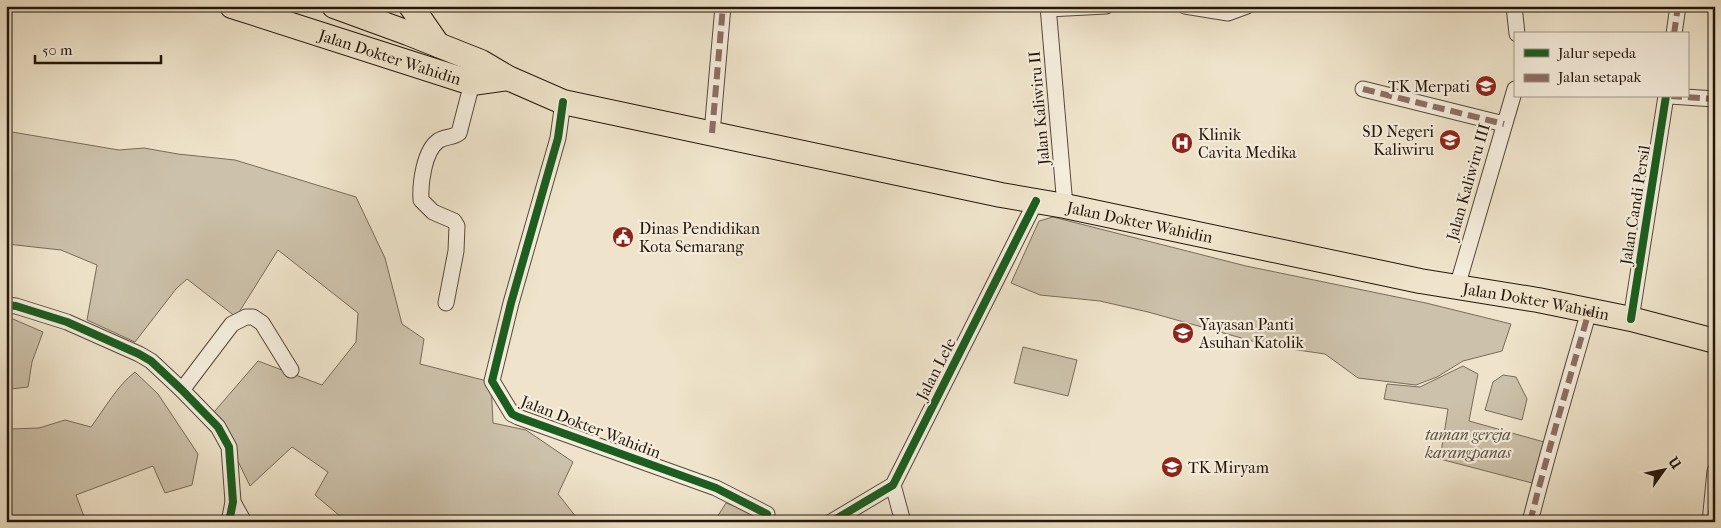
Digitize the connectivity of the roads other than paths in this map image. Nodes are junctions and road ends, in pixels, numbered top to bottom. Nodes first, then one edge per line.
1 (232, 6) edge
2 (334, 6) edge
3 (411, 6) edge
4 (723, 6) edge
5 (1106, 6) edge
6 (1185, 6) edge
7 (1247, 6) edge
8 (1514, 6) edge
9 (1678, 6) edge
10 (1048, 8) edge
11 (281, 13) edge
12 (1517, 32) edge
13 (1674, 32) edge
14 (438, 45) junction
15 (508, 78) junction
16 (472, 83) junction
17 (1363, 89) dead end
18 (1514, 91) edge
19 (1688, 97) edge
20 (1666, 98) edge
21 (1715, 99) edge
22 (563, 102) junction
23 (1504, 124) junction
24 (712, 133) junction
25 (1036, 201) junction
26 (1065, 206) junction
27 (1457, 287) junction
28 (446, 302) dead end
29 (6, 305) edge
30 (1589, 311) junction
31 (1631, 319) junction
32 (1715, 341) edge
33 (291, 370) dead end
34 (182, 390) junction
35 (1715, 471) edge
36 (893, 485) junction
37 (233, 502) junction
38 (767, 514) dead end
39 (229, 522) edge
40 (244, 522) edge
41 (831, 522) edge
42 (903, 522) edge
43 (1530, 522) edge
44 (1710, 522) edge

1 - 11 highway, Jalan Dokter Wahidin
2 - 14 highway, Jalan Dokter Wahidin
3 - 14 highway
4 - 24 street
5 - 10 street
6 - 7 street
8 - 12 street
9 - 13 street
10 - 26 street, Jalan Kaliwiru II
11 - 16 highway, Jalan Dokter Wahidin
14 - 15 highway, Jalan Dokter Wahidin
15 - 16 highway, Jalan Dokter Wahidin
15 - 22 highway, Jalan Dokter Wahidin
16 - 28 street
17 - 23 street
18 - 23 street, Jalan Kaliwiru III
19 - 21 street
20 - 31 street, Jalan Candi Persil
22 - 24 highway, Jalan Dokter Wahidin
22 - 38 street, Jalan Dokter Wahidin
23 - 27 street, Jalan Kaliwiru III
24 - 25 highway, Jalan Dokter Wahidin
25 - 26 highway, Jalan Dokter Wahidin
25 - 36 street, Jalan Lele
26 - 27 highway, Jalan Dokter Wahidin
27 - 30 highway, Jalan Dokter Wahidin
29 - 34 street
30 - 31 highway, Jalan Dokter Wahidin
30 - 43 street
31 - 32 highway, Jalan Dokter Wahidin
33 - 34 street
34 - 37 street
35 - 44 street
36 - 41 street
36 - 42 street
37 - 39 street
37 - 40 street

